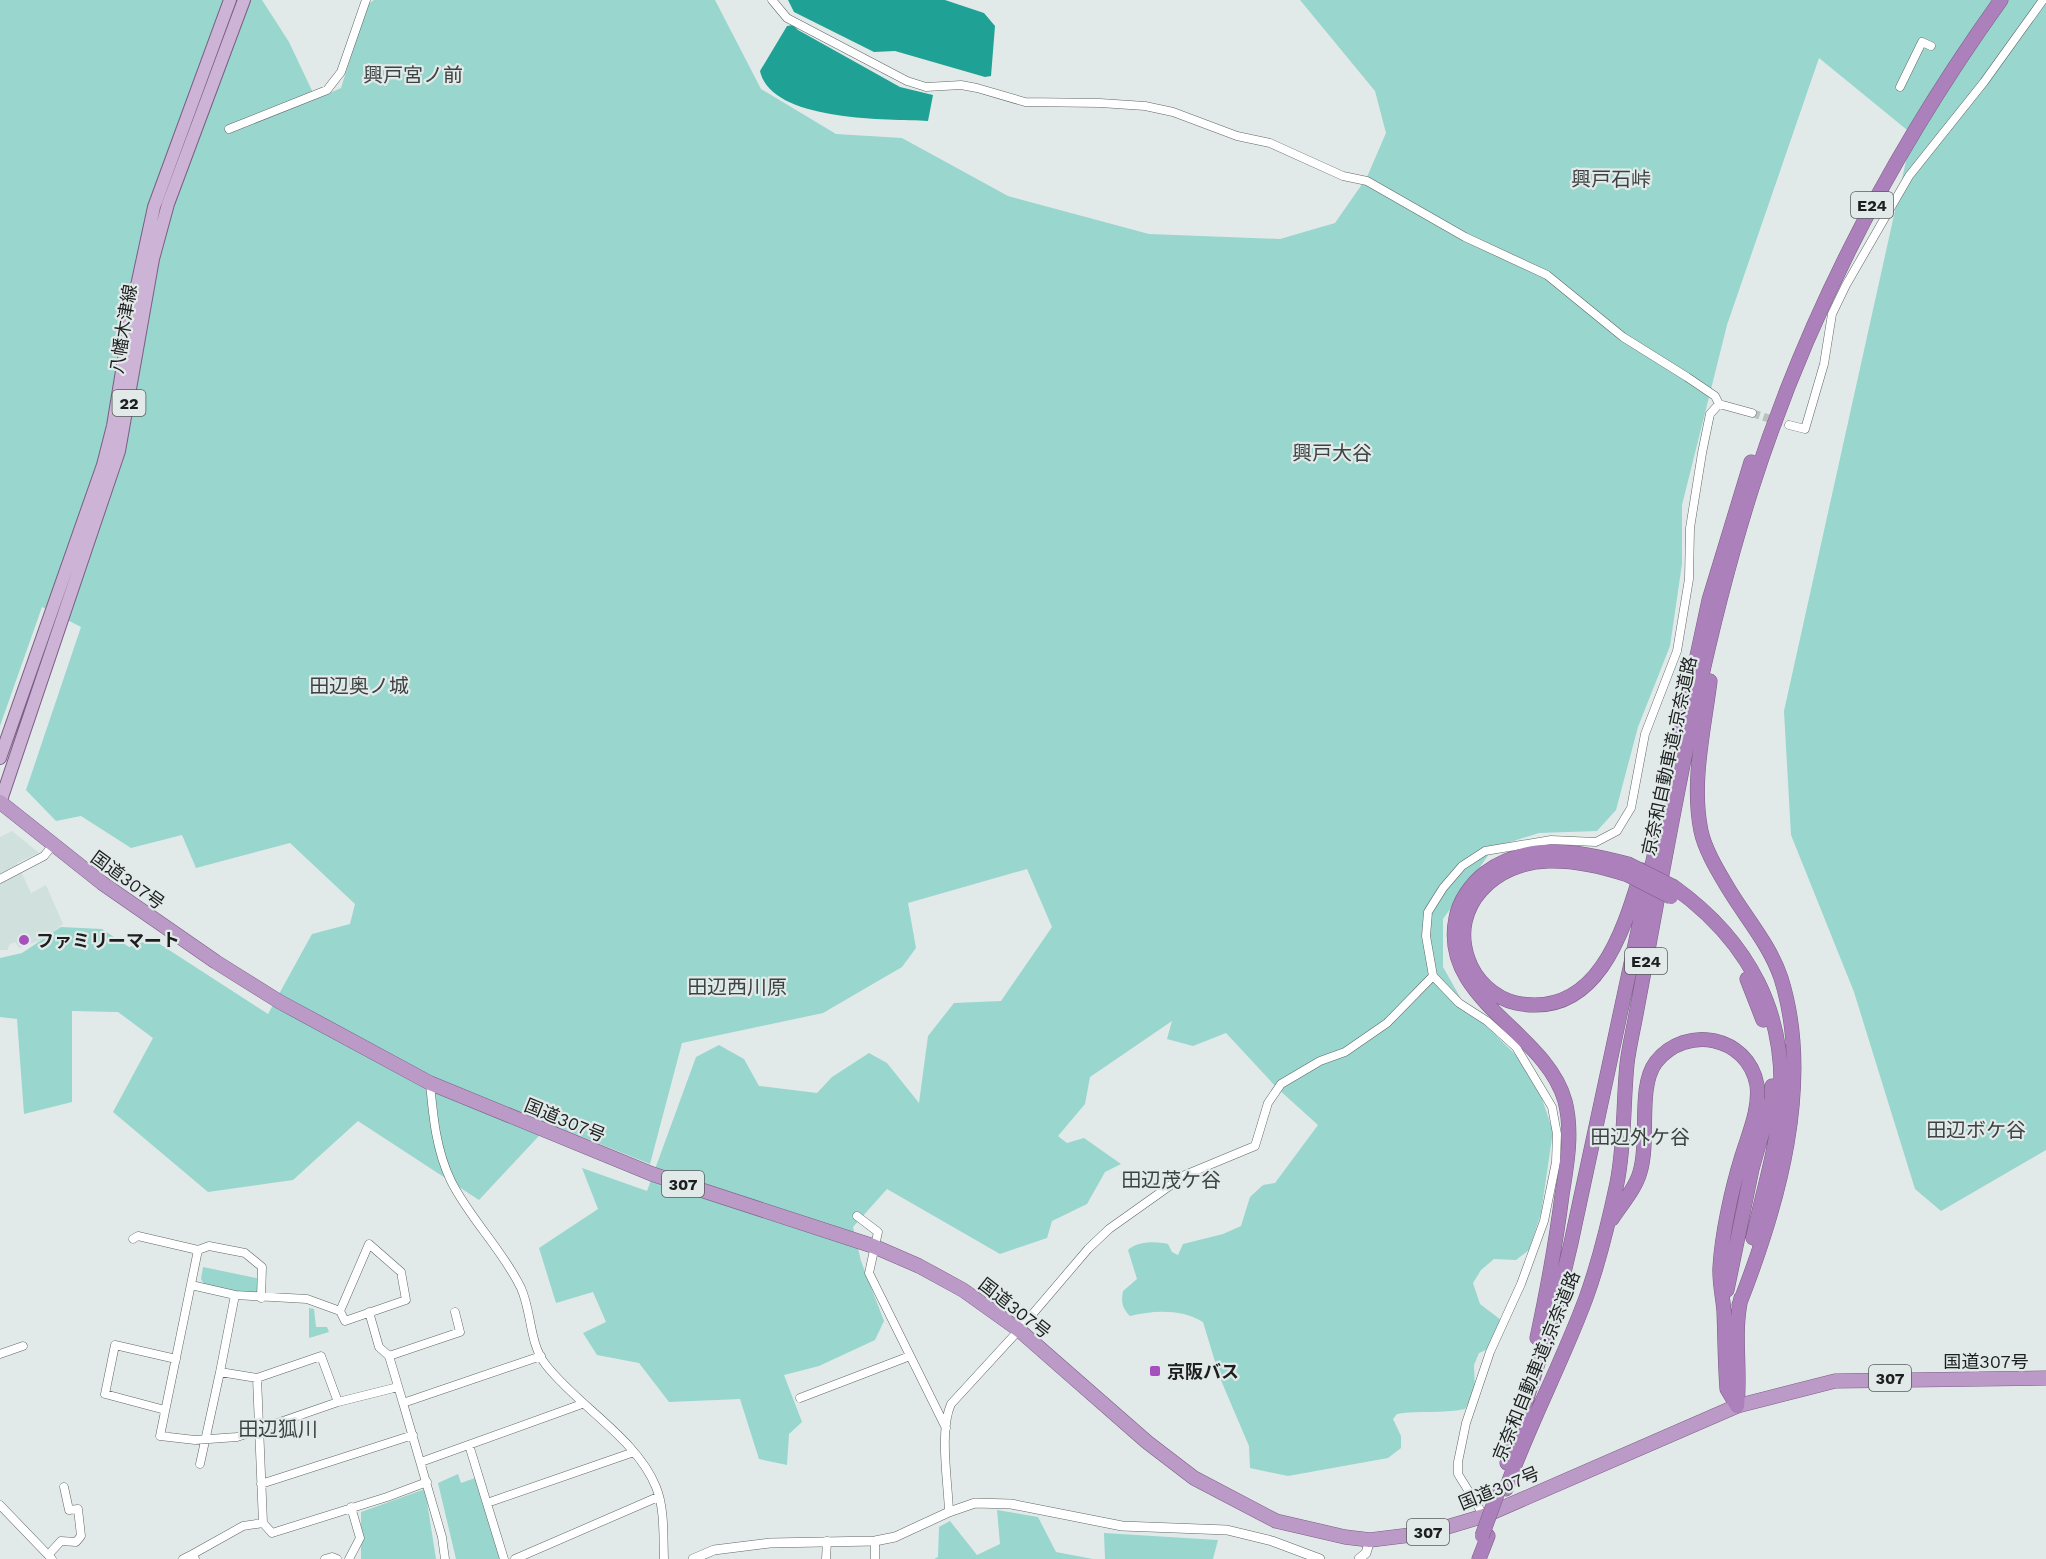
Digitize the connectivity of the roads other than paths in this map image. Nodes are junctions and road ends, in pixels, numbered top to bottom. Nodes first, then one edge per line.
1 (230, 0) edge
2 (244, 0) edge
3 (366, 0) edge
4 (772, 0) edge
5 (1994, 0) edge
6 (2001, 0) edge
7 (2043, 0) edge
8 (1931, 46) dead end
9 (1975, 76) dead end
10 (1984, 82) junction
11 (1900, 87) dead end
12 (229, 129) dead end
13 (1719, 404) junction
14 (1752, 413) tunnel mouth
15 (1789, 425) tunnel mouth
16 (1724, 587) junction
17 (1709, 600) junction
18 (0, 758) edge
19 (0, 802) edge
20 (52, 846) junction
21 (1628, 870) junction
22 (0, 879) edge
23 (1673, 892) junction
24 (1433, 976) junction
25 (430, 1083) junction
26 (857, 1216) dead end
27 (1604, 1233) junction
28 (133, 1239) dead end
29 (876, 1247) junction
30 (198, 1250) junction
31 (191, 1285) junction
32 (235, 1295) junction
33 (261, 1298) junction
34 (1739, 1305) junction
35 (340, 1311) junction
36 (369, 1312) junction
37 (455, 1312) dead end
38 (1724, 1313) junction
39 (1018, 1330) junction
40 (23, 1347) dead end
41 (0, 1354) edge
42 (389, 1356) junction
43 (541, 1356) junction
44 (910, 1356) junction
45 (176, 1359) junction
46 (220, 1372) junction
47 (257, 1378) junction
48 (2046, 1378) edge
49 (398, 1387) junction
50 (800, 1398) dead end
51 (338, 1402) junction
52 (403, 1403) junction
53 (582, 1404) junction
54 (1737, 1406) junction
55 (165, 1410) junction
56 (946, 1429) junction
57 (259, 1431) junction
58 (413, 1435) junction
59 (205, 1440) junction
60 (469, 1445) junction
61 (634, 1452) junction
62 (1508, 1460) junction
63 (421, 1462) junction
64 (200, 1464) dead end
65 (427, 1482) junction
66 (261, 1484) junction
67 (64, 1488) dead end
68 (1503, 1489) junction
69 (658, 1497) junction
70 (487, 1503) junction
71 (0, 1505) edge
72 (351, 1507) junction
73 (949, 1512) junction
74 (1484, 1516) junction
75 (263, 1523) junction
76 (1485, 1536) junction
77 (827, 1540) junction
78 (1370, 1540) junction
79 (875, 1541) junction
80 (50, 1556) edge
81 (194, 1556) edge
82 (183, 1559) edge
83 (325, 1559) edge
84 (337, 1559) edge
85 (349, 1559) edge
86 (445, 1559) edge
87 (504, 1559) edge
88 (515, 1559) edge
89 (664, 1559) edge
90 (693, 1559) edge
91 (826, 1559) edge
92 (875, 1559) edge
93 (1320, 1559) edge
94 (1359, 1559) edge
95 (1473, 1559) edge
96 (1479, 1559) edge

1 - 18 main road, 八幡木津線 / 22
2 - 19 main road, 八幡木津線 / 22
3 - 12 street
4 - 13 street
5 - 17 highway, 京奈和自動車道;京奈道路 / E24
6 - 16 highway, 京奈和自動車道;京奈道路 / E24
7 - 10 street
8 - 11 street
9 - 10 street
10 - 15 street
13 - 14 street
13 - 24 street
16 - 27 highway, 京奈和自動車道;京奈道路 / E24
16 - 34 highway
17 - 21 highway
17 - 62 highway, 京奈和自動車道;京奈道路 / E24
19 - 20 highway, 国道307号 / 307
20 - 22 street
20 - 25 highway, 国道307号 / 307
21 - 23 highway, bridge
21 - 62 highway
23 - 34 highway
23 - 38 highway
24 - 39 street
24 - 74 street
25 - 29 highway, 国道307号 / 307
25 - 43 street
26 - 29 street
27 - 38 highway
27 - 68 highway, 京奈和自動車道;京奈道路 / E24
28 - 30 street
29 - 39 highway, 国道307号 / 307
29 - 44 street
30 - 31 street
30 - 33 street
31 - 32 street
31 - 45 street
32 - 33 street
32 - 46 street
33 - 35 street
34 - 54 highway
35 - 36 street
35 - 36 street
36 - 42 street
37 - 42 street
38 - 54 highway
39 - 56 street
39 - 78 highway, 国道307号 / 307
40 - 41 street
42 - 49 street
43 - 52 street
43 - 53 street
44 - 50 street
44 - 56 street
45 - 55 street
45 - 55 street
46 - 47 street
46 - 59 street
47 - 51 street
47 - 57 street
48 - 54 highway, 国道307号 / 307
49 - 51 street
49 - 52 street
51 - 57 street
52 - 58 street
53 - 60 street
53 - 61 street
54 - 74 highway, 国道307号 / 307
55 - 59 street
56 - 73 street
57 - 59 street
57 - 66 street
58 - 63 street
58 - 66 street
59 - 64 street
60 - 63 street
60 - 70 street
61 - 69 street
61 - 70 street
62 - 68 highway, 京奈和自動車道;京奈道路 / E24
63 - 65 street
65 - 72 street
65 - 86 street
66 - 75 street
67 - 80 street
68 - 76 highway, 京奈和自動車道;京奈道路 / E24
69 - 88 street
69 - 89 street
70 - 87 street
71 - 80 street
72 - 75 street
72 - 85 street
73 - 79 street
73 - 93 street
74 - 78 highway, 国道307号 / 307
75 - 81 street
76 - 95 highway, 京奈和自動車道;京奈道路 / E24
76 - 96 highway, 京奈和自動車道;京奈道路 / E24
77 - 79 street
77 - 90 street
77 - 91 street
78 - 94 street
79 - 92 street
81 - 82 street
83 - 84 street

